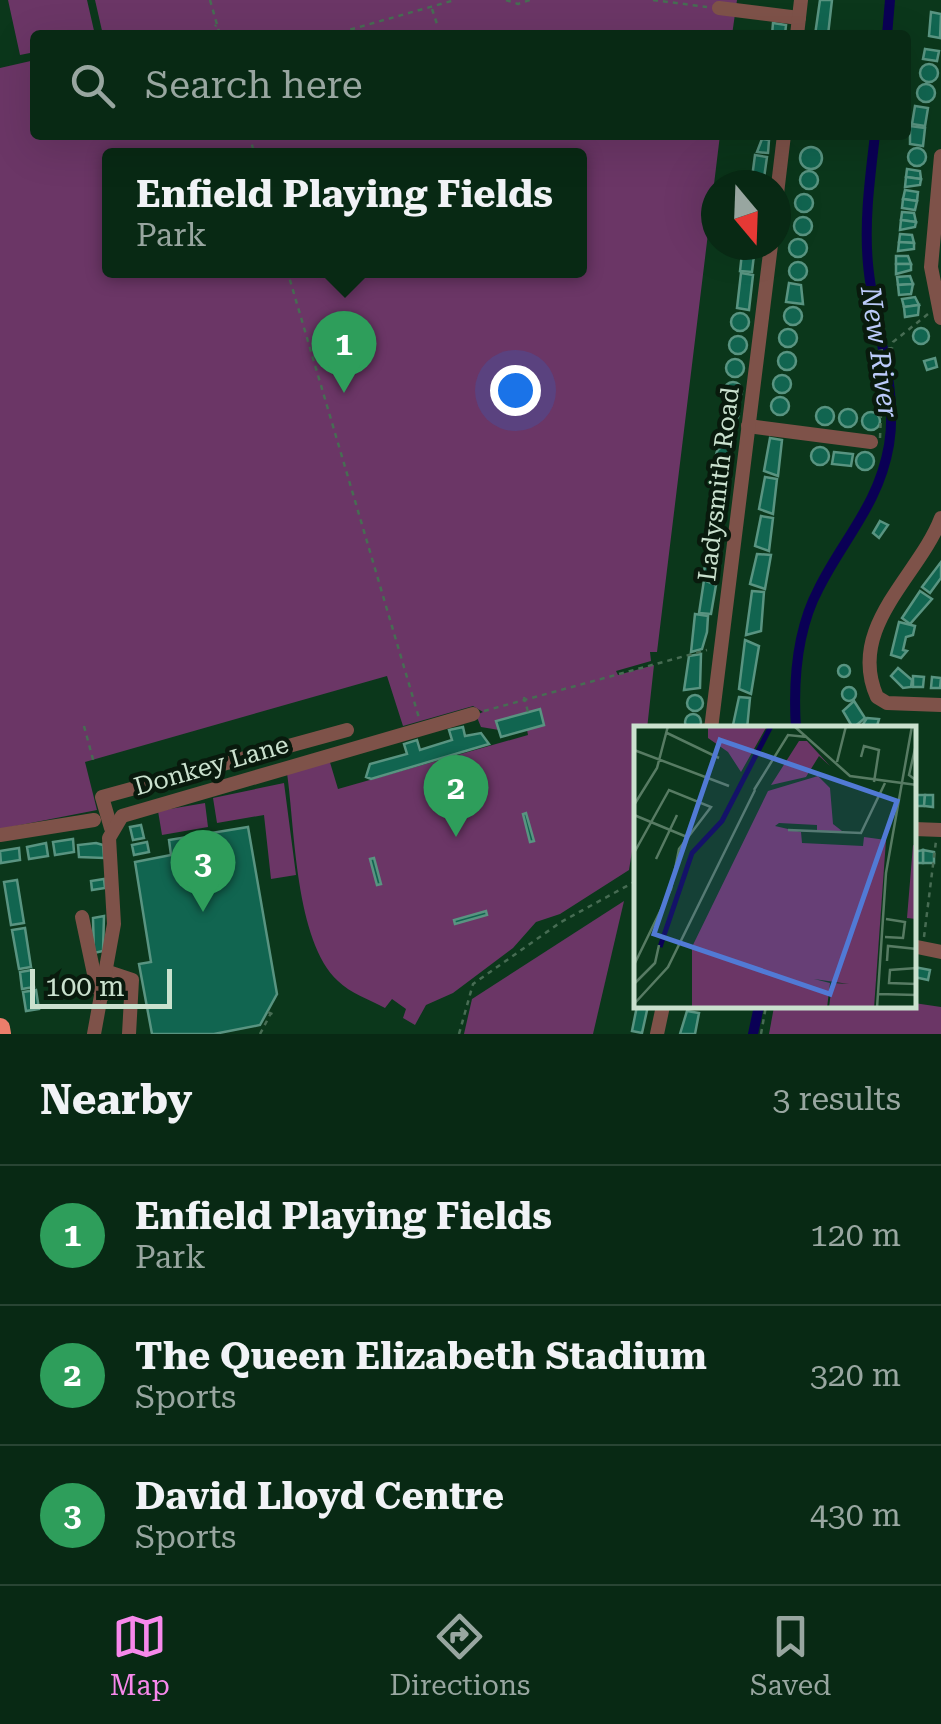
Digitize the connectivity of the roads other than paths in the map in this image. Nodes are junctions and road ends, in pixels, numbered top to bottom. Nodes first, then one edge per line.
1 (802, 0) edge
2 (718, 8) road end
3 (799, 18) junction
4 (798, 30) edge
5 (783, 140) edge
6 (941, 156) edge
7 (780, 170) edge
8 (768, 260) edge
9 (937, 314) edge
10 (748, 426) junction
11 (875, 440) road end
12 (941, 519) edge
13 (941, 705) edge
14 (472, 714) road end
15 (711, 726) edge
16 (347, 730) dead end
17 (94, 820) dead end
18 (111, 828) junction
19 (0, 834) edge
20 (82, 917) dead end
21 (919, 948) road end
22 (941, 952) edge
23 (108, 972) junction
24 (104, 994) junction
25 (662, 1009) edge
26 (94, 1034) edge
27 (129, 1034) edge
28 (658, 1034) edge

1 - 3 street
2 - 3 street
3 - 4 street
5 - 7 street
6 - 9 street
8 - 10 street, Ladysmith Road
10 - 11 street
10 - 15 street, Ladysmith Road
12 - 13 street
14 - 18 street, Donkey Lane
16 - 18 street
17 - 19 street
18 - 23 street
20 - 24 street
21 - 22 street
23 - 24 street
23 - 27 street
24 - 26 street
25 - 28 street

